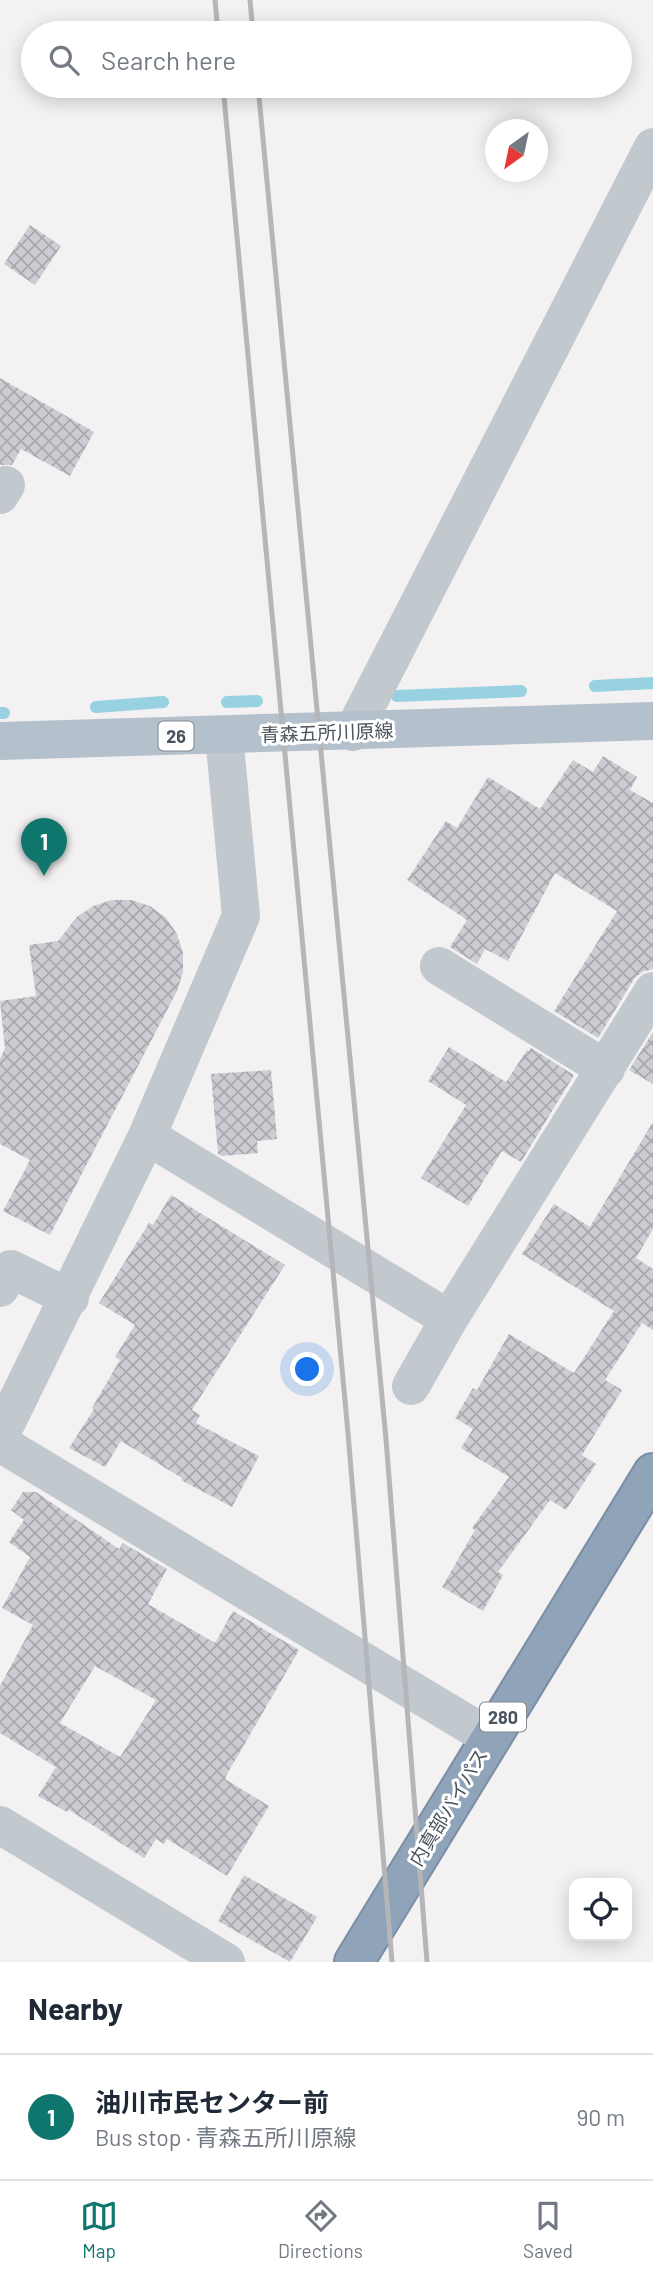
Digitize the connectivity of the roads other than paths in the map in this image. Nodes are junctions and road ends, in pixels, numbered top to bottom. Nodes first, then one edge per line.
1 (653, 147) edge
2 (653, 721) edge
3 (353, 732) junction
4 (224, 735) junction
5 (0, 741) edge
6 (439, 966) dead end
7 (653, 991) edge
8 (606, 1069) junction
9 (147, 1136) junction
10 (0, 1288) edge
11 (70, 1297) junction
12 (449, 1319) junction
13 (411, 1386) dead end
14 (0, 1436) edge
15 (0, 1443) edge
16 (653, 1473) edge
17 (491, 1738) junction
18 (0, 1825) edge
19 (226, 1962) edge
20 (354, 1962) edge

1 - 3 street
2 - 3 main road, 青森五所川原線 / 26
3 - 4 main road, 青森五所川原線 / 26
4 - 5 main road, 青森五所川原線 / 26
4 - 9 street
6 - 8 street
7 - 8 street
8 - 12 street
9 - 11 street
9 - 12 street
10 - 11 street
11 - 14 street
12 - 13 street
15 - 17 street
16 - 17 highway, 内真部バイパス / 280
17 - 20 highway, 内真部バイパス / 280
18 - 19 street

